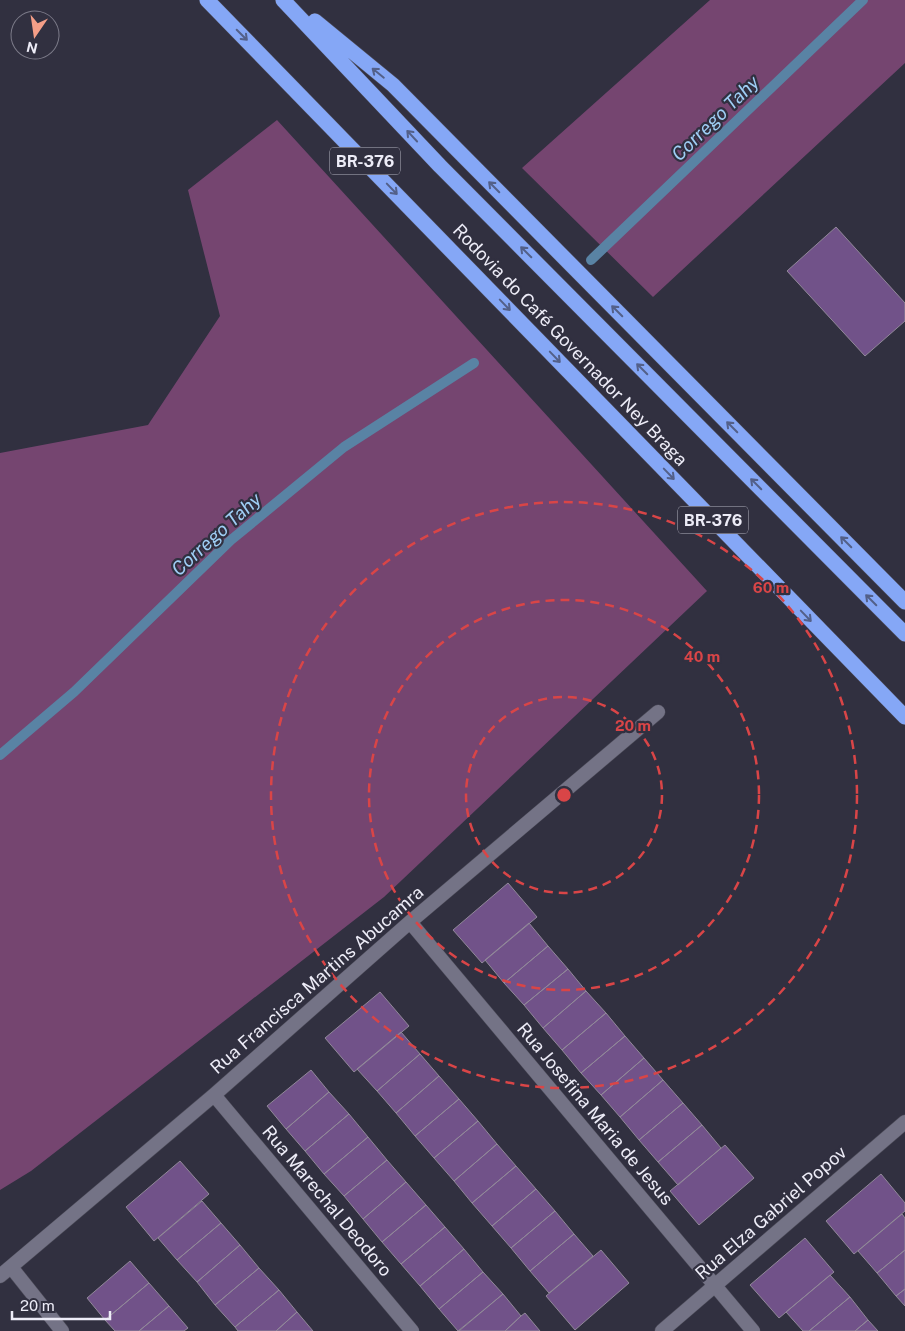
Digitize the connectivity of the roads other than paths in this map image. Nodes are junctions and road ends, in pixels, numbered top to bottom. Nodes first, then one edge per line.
1 (207, 0) edge
2 (283, 0) edge
3 (290, 0) edge
4 (905, 602) edge
5 (905, 634) edge
6 (658, 712) dead end
7 (905, 717) edge
8 (410, 922) junction
9 (214, 1095) junction
10 (905, 1122) edge
11 (5, 1272) edge
12 (715, 1286) junction
13 (62, 1331) edge
14 (412, 1331) edge
15 (662, 1331) edge
16 (753, 1331) edge

1 -> 7 highway, Rodovia do Café Governador Ney Braga / BR-376
5 -> 2 highway, Rodovia do Café Governador Ney Braga / BR-376
4 -> 3 highway
6 - 8 street, Rua Francisca Martins Abucamra
8 - 9 street, Rua Francisca Martins Abucamra
8 - 12 street, Rua Josefina Maria de Jesus
9 - 11 street, Rua Francisca Martins Abucamra
9 - 14 street, Rua Marechal Deodoro
10 - 12 street, Rua Elza Gabriel Popov
11 - 13 street
12 - 15 street, Rua Elza Gabriel Popov
12 - 16 street, Rua Josefina Maria de Jesus

